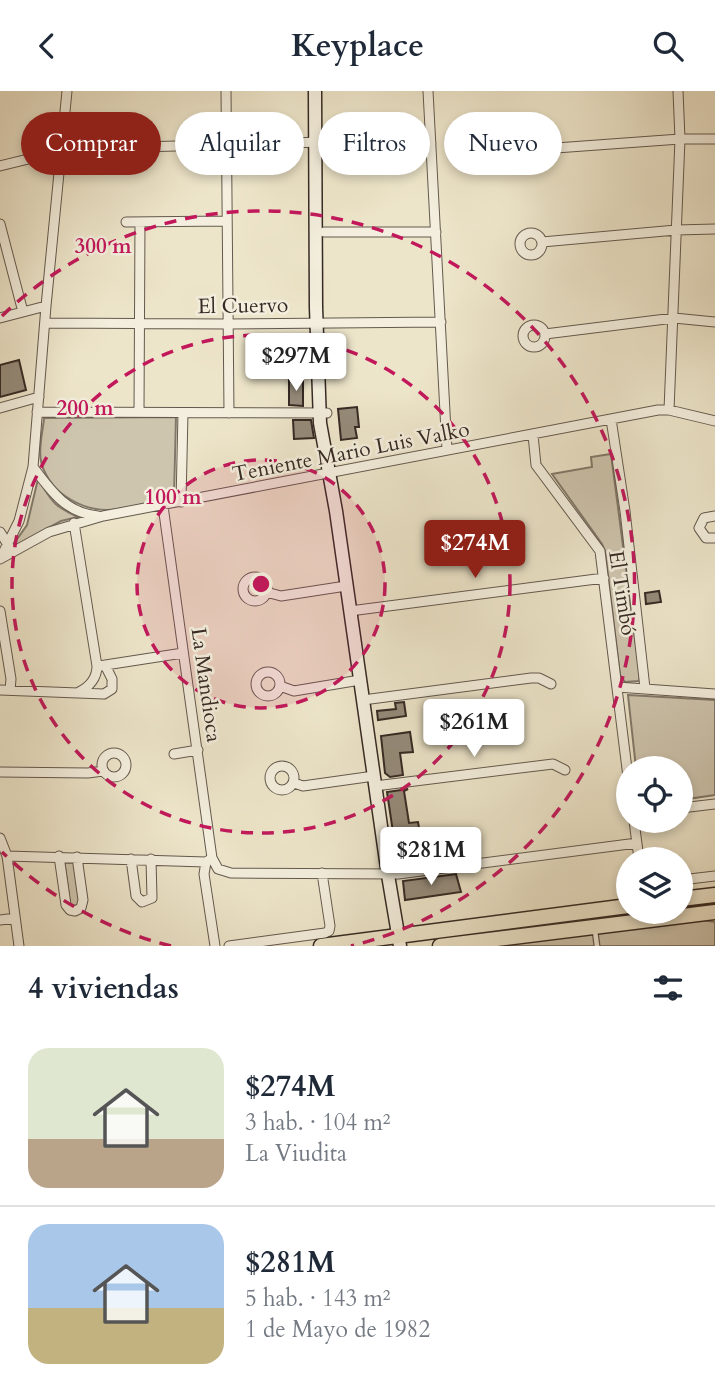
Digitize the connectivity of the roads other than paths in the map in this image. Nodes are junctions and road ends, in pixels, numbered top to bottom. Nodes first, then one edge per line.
1 (68, 91) edge
2 (226, 91) edge
3 (315, 91) edge
4 (323, 91) edge
5 (428, 91) edge
6 (678, 91) edge
7 (66, 112) edge
8 (226, 112) edge
9 (321, 112) edge
10 (318, 129) edge
11 (680, 139) junction
12 (715, 139) edge
13 (431, 143) joint
14 (562, 147) edge
15 (21, 161) edge
16 (0, 166) edge
17 (59, 175) edge
18 (226, 175) edge
19 (319, 175) edge
20 (321, 175) edge
21 (227, 221) junction
22 (126, 222) dead end
23 (140, 222) junction
24 (0, 224) edge
25 (715, 229) edge
26 (676, 230) junction
27 (324, 232) junction
28 (436, 232) junction
29 (542, 242) dead end
30 (46, 306) junction
31 (23, 312) junction
32 (0, 318) edge
33 (674, 318) junction
34 (320, 322) junction
35 (441, 322) junction
36 (715, 322) edge
37 (45, 323) junction
38 (141, 324) junction
39 (228, 324) junction
40 (545, 334) dead end
41 (38, 397) junction
42 (0, 408) edge
43 (669, 410) junction
44 (37, 412) junction
45 (139, 412) junction
46 (183, 413) junction
47 (229, 413) junction
48 (323, 413) junction
49 (611, 419) junction
50 (715, 421) edge
51 (533, 435) junction
52 (447, 450) junction
53 (33, 467) junction
54 (330, 473) junction
55 (181, 502) junction
56 (163, 506) junction
57 (103, 516) junction
58 (715, 516) edge
59 (74, 523) junction
60 (0, 532) edge
61 (715, 538) edge
62 (10, 548) junction
63 (0, 559) edge
64 (604, 578) junction
65 (346, 586) junction
66 (267, 592) dead end
67 (0, 611) edge
68 (350, 611) junction
69 (183, 653) junction
70 (101, 665) junction
71 (360, 680) junction
72 (551, 684) dead end
73 (279, 686) dead end
74 (617, 687) junction
75 (645, 688) junction
76 (5, 690) edge
77 (79, 692) junction
78 (715, 694) edge
79 (363, 700) junction
80 (198, 750) junction
81 (174, 754) dead end
82 (625, 756) edge
83 (565, 770) dead end
84 (103, 771) dead end
85 (0, 772) edge
86 (374, 781) junction
87 (293, 783) dead end
88 (715, 804) edge
89 (693, 807) edge
90 (636, 833) edge
91 (0, 838) edge
92 (637, 843) junction
93 (638, 847) edge
94 (7, 856) junction
95 (59, 856) junction
96 (77, 857) junction
97 (131, 859) junction
98 (151, 859) junction
99 (209, 860) junction
100 (322, 873) junction
101 (5, 874) edge
102 (388, 875) junction
103 (715, 876) edge
104 (693, 879) edge
105 (715, 895) edge
106 (693, 898) edge
107 (616, 908) edge
108 (715, 912) edge
109 (15, 918) junction
110 (0, 920) edge
111 (595, 927) junction
112 (399, 941) edge
113 (19, 946) edge
114 (215, 946) edge
115 (229, 946) edge
116 (321, 946) edge
117 (440, 946) edge
118 (597, 946) edge

1 - 7 street
2 - 8 street
3 - 10 main road
4 - 9 main road
5 - 13 street
6 - 11 street
11 - 12 street
11 - 14 street
11 - 26 street
13 - 28 street
15 - 16 street
17 - 30 street
18 - 21 street
19 - 34 main road
20 - 27 main road
21 - 23 street
21 - 39 street
22 - 23 street
23 - 38 street
24 - 31 street
25 - 26 street
26 - 29 street
26 - 33 street
27 - 28 street
27 - 34 main road
28 - 35 street
30 - 31 street
30 - 37 street
31 - 32 street
33 - 36 street
33 - 40 street
33 - 43 street
34 - 35 street, El Cuervo
34 - 39 street, El Cuervo
34 - 48 main road
35 - 52 street
37 - 38 street, El Cuervo
37 - 41 street
38 - 39 street, El Cuervo
38 - 45 street
39 - 47 street
41 - 42 street
41 - 44 street
43 - 49 street, Teniente Mario Luis Valko
43 - 50 street, Teniente Mario Luis Valko
44 - 45 street
44 - 53 street
45 - 46 street
46 - 47 street
46 - 55 street
47 - 48 street
48 - 54 main road
49 - 51 street, Teniente Mario Luis Valko
49 - 75 street
51 - 52 street, Teniente Mario Luis Valko
51 - 64 street, El Timbó
52 - 54 street, Teniente Mario Luis Valko
53 - 57 street
53 - 62 street
54 - 55 street, Teniente Mario Luis Valko
54 - 65 main road
55 - 56 street, Teniente Mario Luis Valko
56 - 57 street, Teniente Mario Luis Valko
56 - 69 street, La Mandioca
57 - 59 street, Teniente Mario Luis Valko
58 - 61 street
59 - 62 street, Teniente Mario Luis Valko
59 - 70 street
60 - 62 street
62 - 63 street, Teniente Mario Luis Valko
64 - 68 street
64 - 74 street, El Timbó
65 - 66 street
65 - 68 main road
67 - 76 street
68 - 71 main road
69 - 70 street
69 - 80 street, La Mandioca
70 - 77 street
70 - 77 street
71 - 73 street
71 - 79 main road
72 - 79 street
74 - 75 street
74 - 82 street, El Timbó
75 - 78 street
76 - 77 street
79 - 86 main road
80 - 81 street
80 - 99 street, La Mandioca
83 - 86 street
84 - 85 street
86 - 87 street
86 - 102 main road
88 - 89 street
90 - 92 street
91 - 94 street
92 - 93 street
92 - 102 street
94 - 95 street
94 - 101 street
95 - 96 street
95 - 96 street
96 - 97 street
97 - 98 street
97 - 98 street
98 - 99 street
99 - 100 street, La Mandioca
99 - 114 street, La Mandioca
100 - 102 street
100 - 115 street
101 - 109 street
102 - 112 main road
103 - 104 street
105 - 106 main road
107 - 112 main road
108 - 111 main road
109 - 110 street
109 - 113 street
111 - 117 main road
111 - 118 lane
112 - 116 main road

